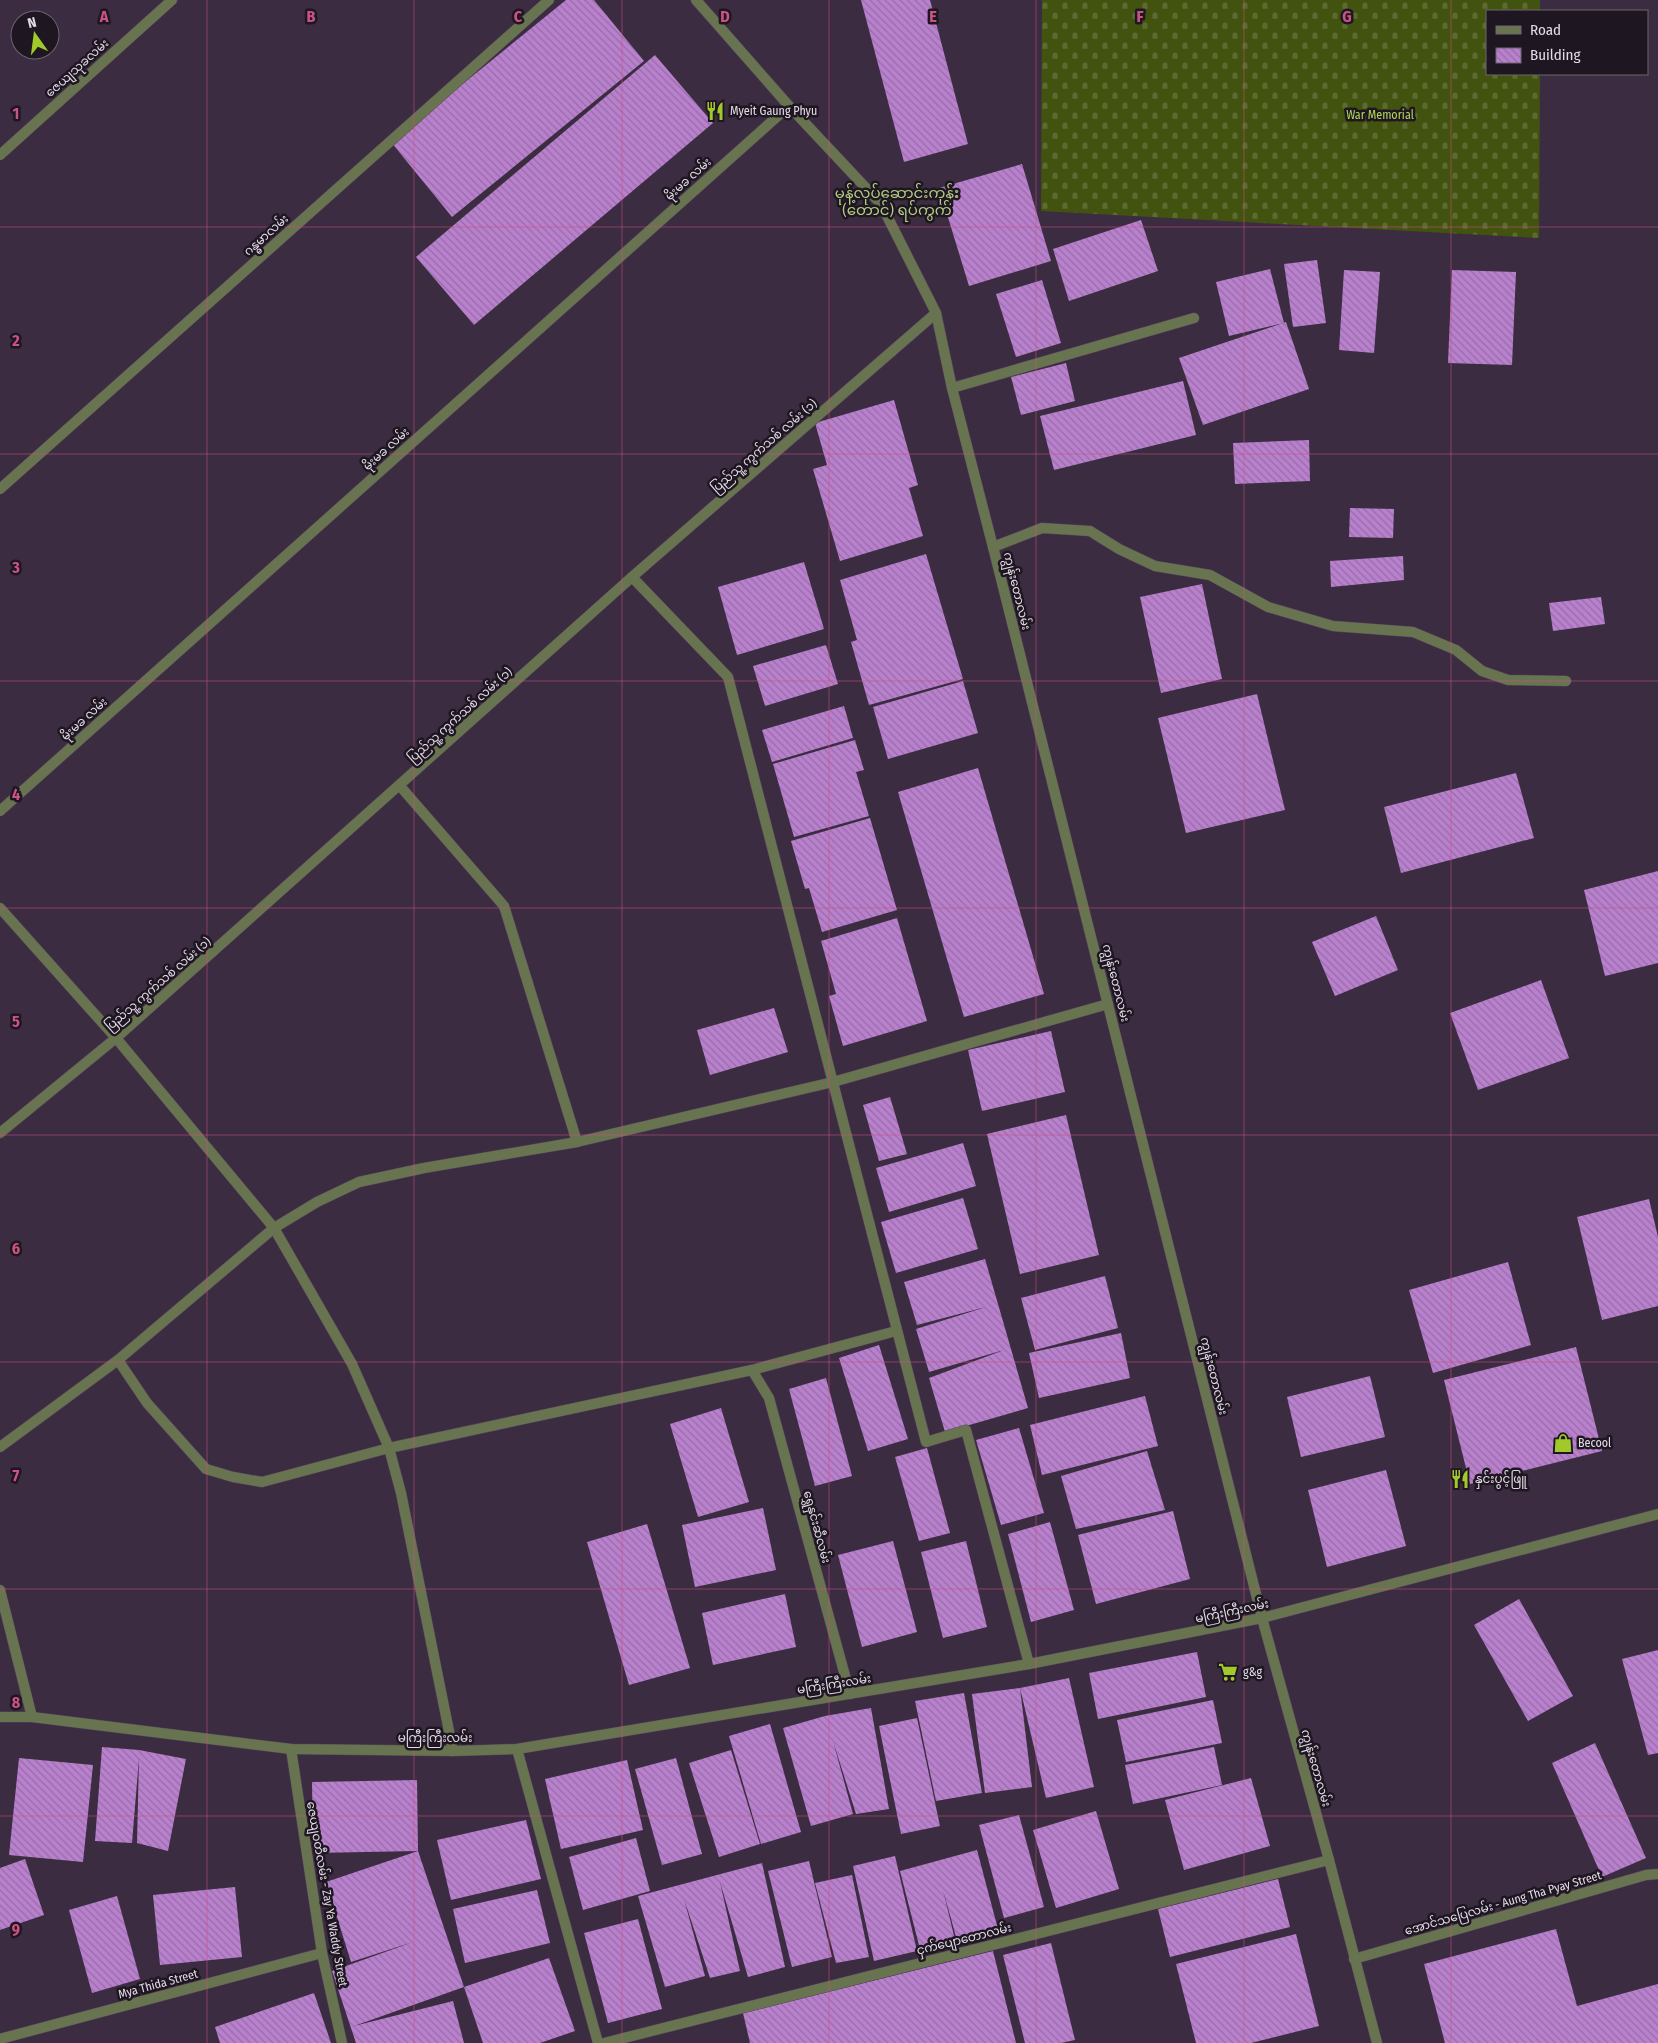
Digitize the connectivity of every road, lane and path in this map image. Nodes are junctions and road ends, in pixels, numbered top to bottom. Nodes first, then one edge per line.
1 (172, 0) edge
2 (549, 0) edge
3 (696, 0) edge
4 (789, 106) junction
5 (0, 155) edge
6 (936, 313) junction
7 (1194, 318) dead end
8 (952, 388) junction
9 (0, 488) edge
10 (993, 547) junction
11 (632, 577) junction
12 (1566, 681) dead end
13 (400, 786) junction
14 (0, 811) edge
15 (0, 908) edge
16 (1108, 1004) junction
17 (116, 1038) junction
18 (833, 1082) junction
19 (0, 1133) edge
20 (577, 1142) junction
21 (274, 1228) junction
22 (896, 1331) junction
23 (118, 1360) junction
24 (752, 1370) junction
25 (0, 1447) edge
26 (389, 1448) junction
27 (1658, 1514) edge
28 (0, 1590) edge
29 (1262, 1618) junction
30 (1029, 1664) junction
31 (850, 1694) junction
32 (0, 1717) edge
33 (32, 1717) junction
34 (290, 1749) junction
35 (517, 1749) junction
36 (453, 1751) junction
37 (1329, 1860) junction
38 (1658, 1874) edge
39 (322, 1953) junction
40 (1354, 1959) junction
41 (0, 2039) edge
42 (342, 2043) edge
43 (598, 2043) edge
44 (604, 2043) edge
45 (1377, 2043) edge

1 - 5 street, ဇေယျသုခလမ်း
2 - 9 street, ဂန္ဓမာလမ်း
3 - 4 street, ကျွန်းတောလမ်း
4 - 6 street, ကျွန်းတောလမ်း
4 - 14 street, မိုးမခ လမ်း
6 - 8 street, ကျွန်းတောလမ်း
6 - 11 street, ပြည်သူ့ ကွက်သစ် လမ်း (၁)
7 - 8 street
8 - 10 street, ကျွန်းတောလမ်း
10 - 12 street
10 - 16 street, ကျွန်းတောလမ်း
11 - 13 street, ပြည်သူ့ ကွက်သစ် လမ်း (၁)
11 - 18 street
13 - 17 street, ပြည်သူ့ ကွက်သစ် လမ်း (၁)
13 - 20 street
15 - 17 street
16 - 18 street
16 - 29 street, ကျွန်းတောလမ်း
17 - 19 street, ပြည်သူ့ ကွက်သစ် လမ်း (၁)
17 - 21 street
18 - 20 street
18 - 22 street
20 - 21 street
21 - 23 street
21 - 26 street
22 - 24 street
22 - 30 street
23 - 25 street
23 - 26 street
24 - 26 street
24 - 31 street, ရွှေနှင်းဆီလမ်း
26 - 36 street
27 - 29 street, မကြီးကြီးလမ်း
28 - 33 street
29 - 30 street, မကြီးကြီးလမ်း
29 - 37 street, ကျွန်းတောလမ်း
30 - 31 street, မကြီးကြီးလမ်း
31 - 35 street, မကြီးကြီးလမ်း
32 - 33 street, မကြီးကြီးလမ်း
33 - 34 street, မကြီးကြီးလမ်း
34 - 36 street, မကြီးကြီးလမ်း
34 - 39 street, ဇေယျဝတီလမ်း - Zay Ya Waddy Street
35 - 36 street, မကြီးကြီးလမ်း
35 - 43 street
37 - 40 street, ကျွန်းတောလမ်း
37 - 44 street, ငှက်ပျောတောလမ်း
38 - 40 street, အောင်သပြေလမ်း - Aung Tha Pyay Street
39 - 41 street, Mya Thida Street
39 - 42 street, ဇေယျဝတီလမ်း - Zay Ya Waddy Street
40 - 45 street, ကျွန်းတောလမ်း

